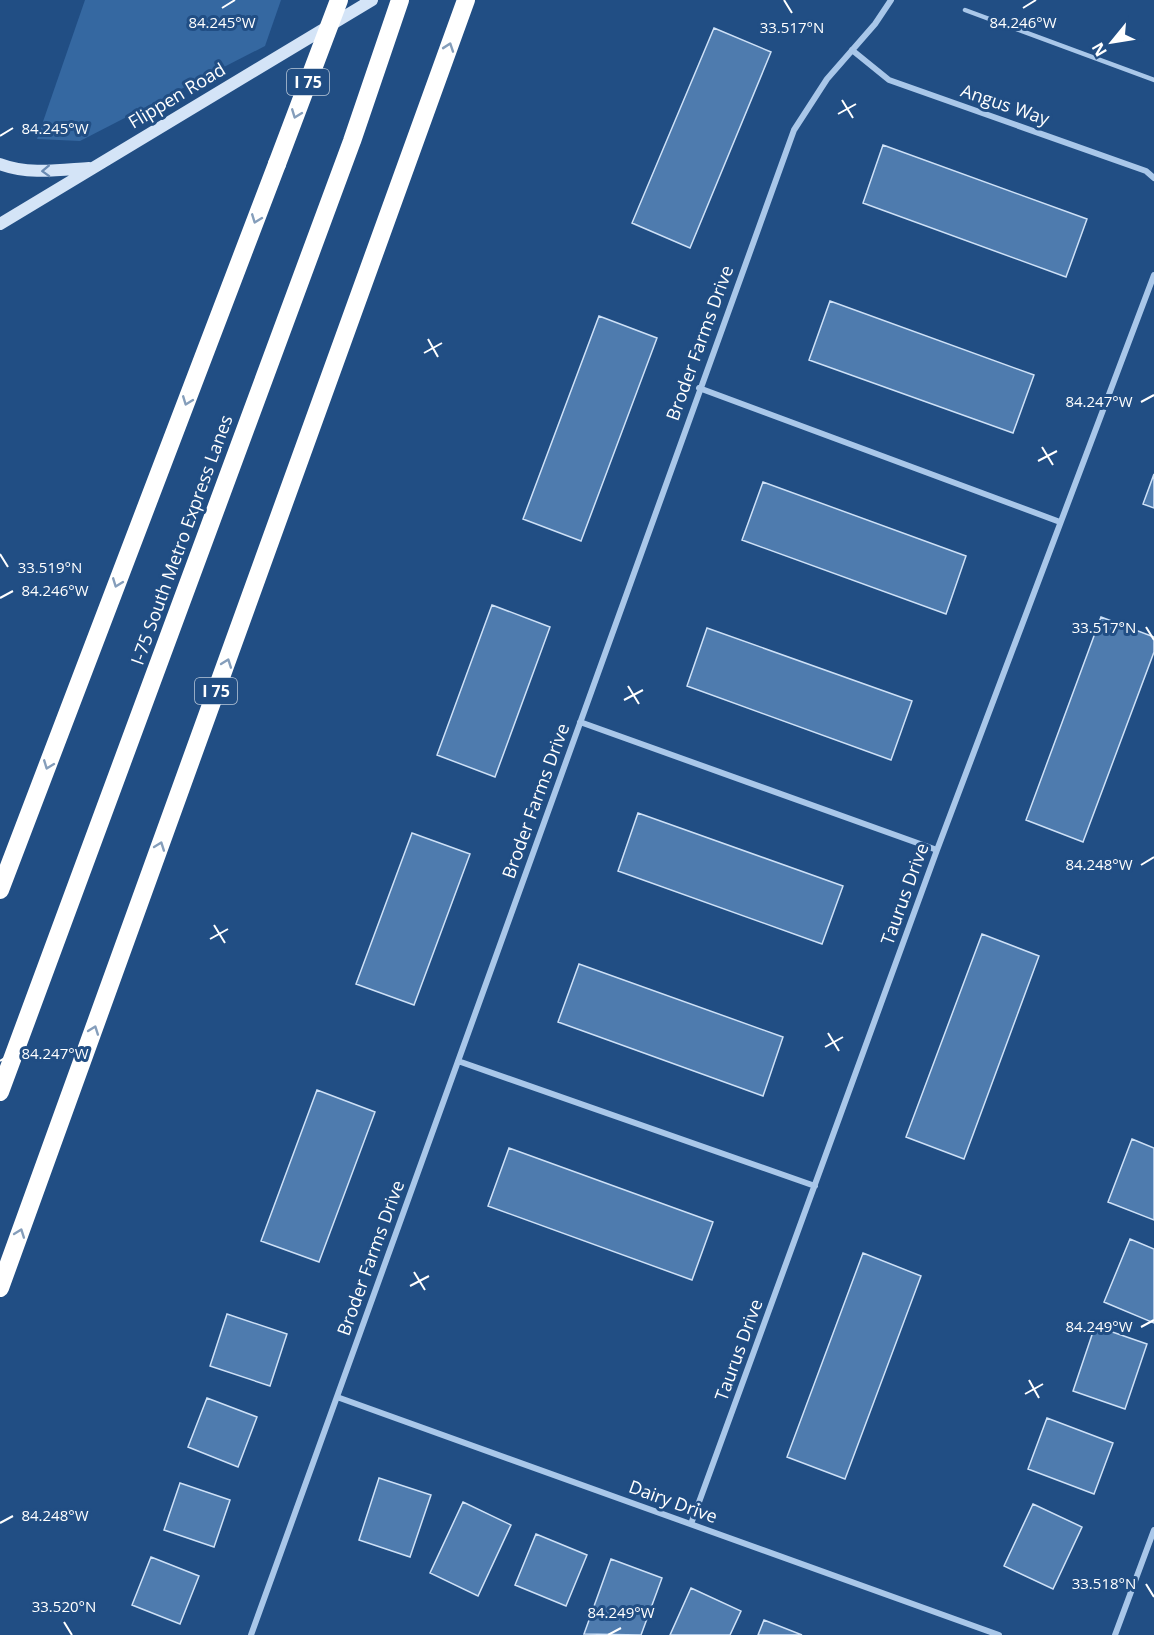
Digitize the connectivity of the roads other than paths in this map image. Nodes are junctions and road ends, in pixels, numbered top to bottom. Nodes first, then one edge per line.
1 (339, 0) edge
2 (372, 0) edge
3 (400, 0) edge
4 (466, 0) edge
5 (891, 0) edge
6 (965, 10) dead end
7 (852, 50) junction
8 (1154, 80) edge
9 (0, 164) edge
10 (93, 167) junction
11 (1154, 178) edge
12 (0, 224) edge
13 (1154, 276) edge
14 (699, 388) junction
15 (1060, 522) junction
16 (580, 722) junction
17 (937, 850) junction
18 (0, 890) edge
19 (458, 1060) junction
20 (0, 1092) edge
21 (814, 1186) junction
22 (0, 1288) edge
23 (337, 1397) junction
24 (691, 1524) junction
25 (1154, 1530) edge
26 (252, 1635) edge
27 (999, 1635) edge
28 (1115, 1635) edge

1 -> 18 highway, I 75, bridge
2 - 10 street, Flippen Road
3 - 20 highway, I-75 South Metro Express Lanes
22 -> 4 highway, I 75
5 - 7 street, Broder Farms Drive
6 - 8 lane
7 - 11 street, Angus Way
7 - 14 street, Broder Farms Drive
10 -> 9 street
10 - 12 street, Flippen Road
13 - 15 street, Taurus Drive
14 - 15 street
14 - 16 street, Broder Farms Drive
15 - 17 street, Taurus Drive
16 - 17 street
16 - 19 street, Broder Farms Drive
17 - 21 street, Taurus Drive
19 - 21 street
19 - 23 street, Broder Farms Drive
21 - 24 street, Taurus Drive
23 - 24 street, Dairy Drive
23 - 26 street, Broder Farms Drive
24 - 27 street, Dairy Drive
25 - 28 street

